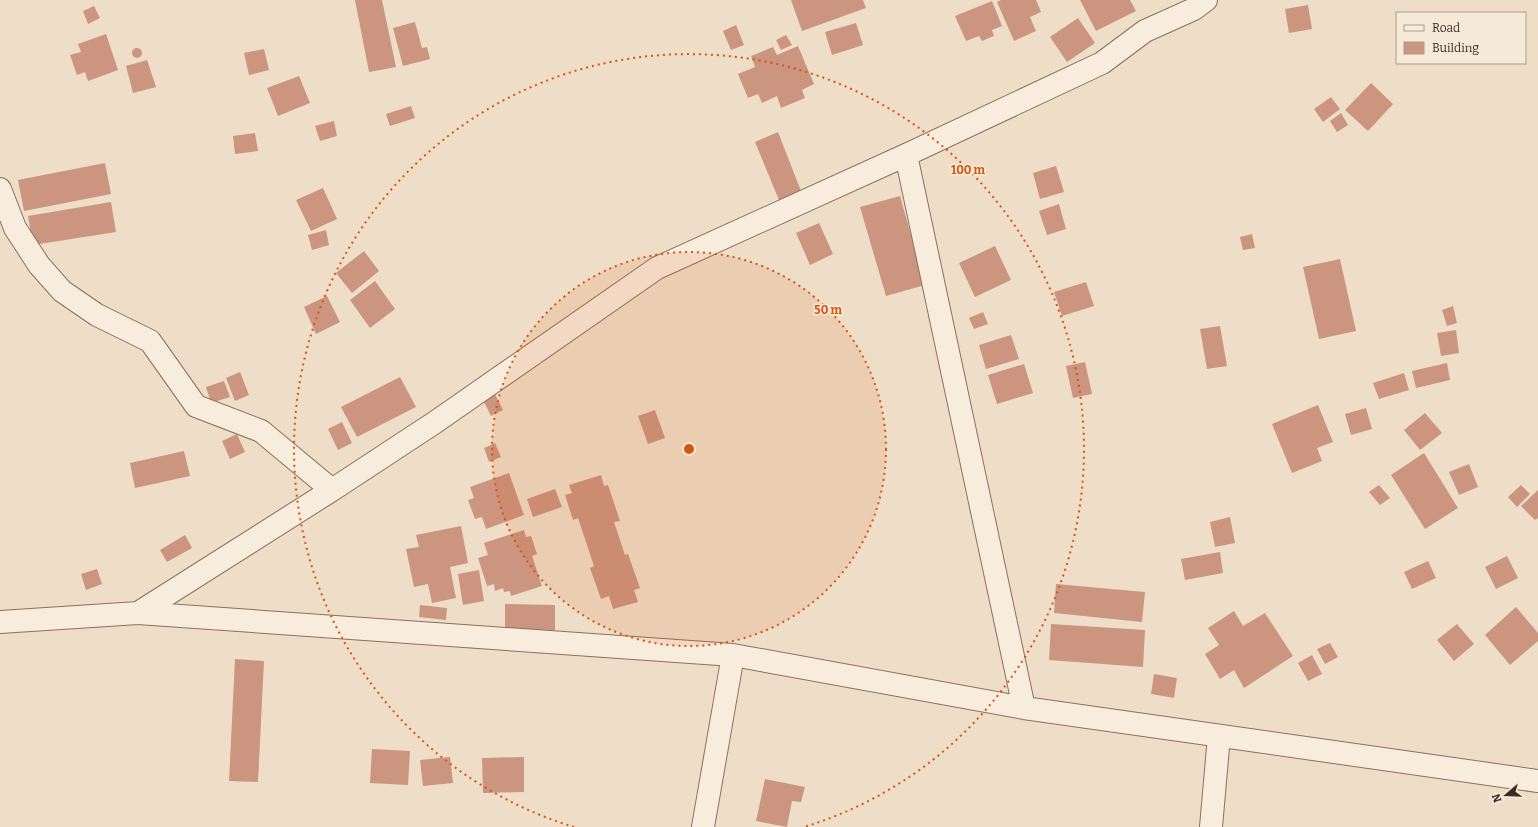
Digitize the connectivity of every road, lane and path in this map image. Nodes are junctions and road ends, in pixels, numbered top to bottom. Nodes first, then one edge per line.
1 (1206, 0) edge
2 (906, 155) junction
3 (0, 189) edge
4 (332, 490) junction
5 (138, 613) junction
6 (0, 622) edge
7 (733, 656) junction
8 (1024, 708) junction
9 (1219, 736) junction
10 (1538, 781) edge
11 (703, 827) edge
12 (1211, 827) edge

1 - 2 street
2 - 4 street
2 - 8 street
3 - 4 street
4 - 5 street
5 - 6 street
5 - 7 street
7 - 8 street
7 - 11 street
8 - 9 street
9 - 10 street
9 - 12 street

